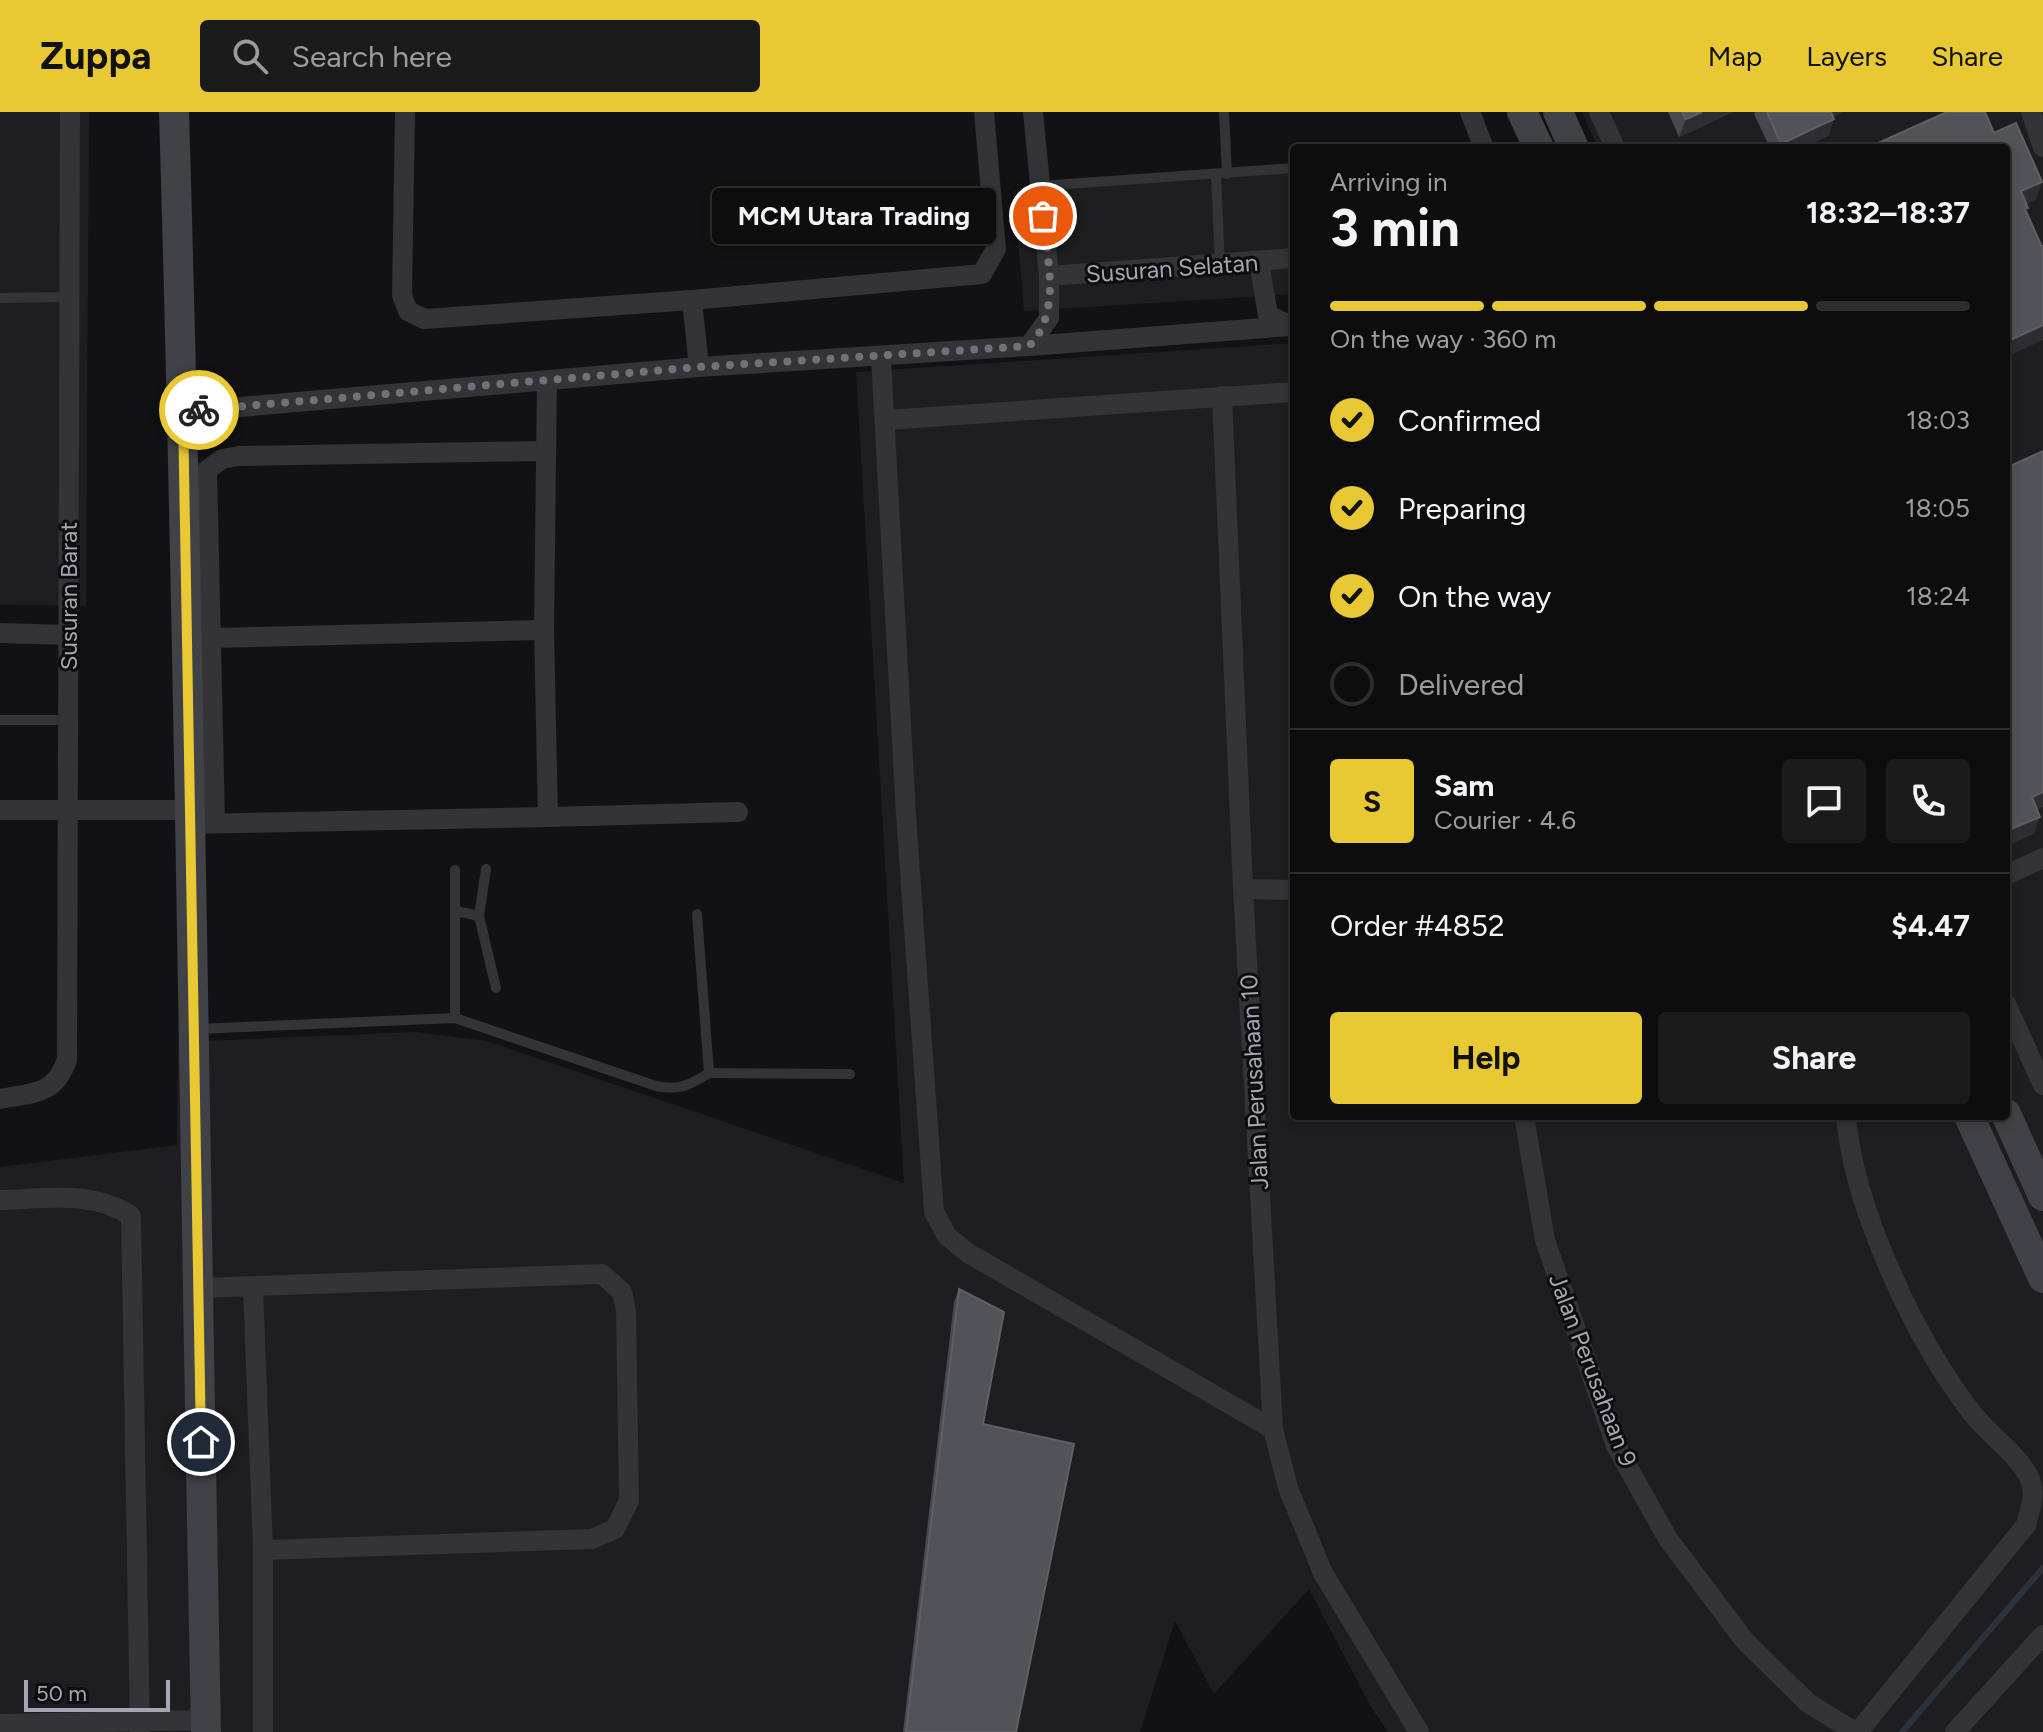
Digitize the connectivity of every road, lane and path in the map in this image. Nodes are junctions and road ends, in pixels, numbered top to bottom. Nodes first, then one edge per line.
1 (70, 112) edge
2 (174, 112) edge
3 (405, 112) edge
4 (984, 112) edge
5 (1033, 112) edge
6 (1224, 112) edge
7 (1470, 112) edge
8 (1522, 112) edge
9 (1558, 112) edge
10 (1599, 112) edge
11 (2031, 112) edge
12 (1482, 144) edge
13 (1537, 144) edge
14 (1572, 144) edge
15 (1613, 144) edge
16 (2043, 147) edge
17 (1290, 168) edge
18 (1222, 175) junction
19 (1039, 186) junction
20 (1290, 258) edge
21 (1259, 262) junction
22 (1220, 265) junction
23 (1049, 276) junction
24 (68, 297) junction
25 (0, 298) edge
26 (692, 300) junction
27 (1290, 325) edge
28 (1290, 326) edge
29 (1029, 346) junction
30 (881, 358) junction
31 (699, 367) junction
32 (547, 381) junction
33 (1290, 392) edge
34 (1222, 396) junction
35 (183, 412) junction
36 (886, 420) junction
37 (545, 451) junction
38 (544, 630) junction
39 (0, 633) edge
40 (68, 635) junction
41 (200, 642) junction
42 (0, 720) edge
43 (68, 720) junction
44 (0, 810) edge
45 (67, 811) junction
46 (738, 812) dead end
47 (548, 817) junction
48 (197, 819) junction
49 (2043, 858) edge
50 (486, 869) dead end
51 (455, 870) dead end
52 (2010, 873) edge
53 (1243, 889) junction
54 (1290, 890) edge
55 (456, 911) junction
56 (697, 914) dead end
57 (479, 916) junction
58 (496, 988) dead end
59 (2010, 1013) edge
60 (455, 1018) junction
61 (191, 1029) junction
62 (709, 1073) junction
63 (850, 1074) dead end
64 (2043, 1085) edge
65 (0, 1099) edge
66 (1525, 1120) edge
67 (1846, 1120) edge
68 (1971, 1120) edge
69 (2009, 1120) edge
70 (2043, 1196) edge
71 (0, 1200) edge
72 (2043, 1278) edge
73 (253, 1287) junction
74 (199, 1288) junction
75 (1273, 1429) junction
76 (263, 1550) junction
77 (2043, 1635) edge
78 (0, 1724) edge
79 (140, 1726) edge
80 (206, 1726) edge
81 (263, 1732) edge
82 (1419, 1732) edge
83 (1857, 1732) edge
84 (1955, 1732) edge

1 - 24 street, Susuran Barat
2 - 35 street
3 - 26 street
4 - 26 street
5 - 19 street
6 - 18 lane
7 - 12 street
8 - 13 street
9 - 14 street
10 - 15 street
11 - 16 street
17 - 18 lane
18 - 19 lane
18 - 22 lane
19 - 23 street
20 - 21 street, Susuran Selatan
21 - 22 street, Susuran Selatan
21 - 27 street
22 - 23 street, Susuran Selatan
23 - 29 street
24 - 25 lane
24 - 40 street, Susuran Barat
26 - 31 street
28 - 29 street
29 - 30 street
30 - 31 street
30 - 36 street
31 - 32 street
32 - 35 street
32 - 37 street
33 - 34 street
34 - 36 street
34 - 53 street, Jalan Perusahaan 10
35 - 41 street
36 - 75 street
37 - 38 street
37 - 41 street
38 - 41 street
38 - 47 street
39 - 40 street
40 - 43 street, Susuran Barat
41 - 48 street
42 - 43 lane
43 - 45 street, Susuran Barat
44 - 45 street
45 - 48 street
45 - 65 street, Susuran Barat
46 - 47 street
47 - 48 street
48 - 61 street
49 - 52 street
50 - 57 lane
51 - 55 lane
53 - 54 street
53 - 75 street, Jalan Perusahaan 10
55 - 57 lane
55 - 60 lane
56 - 62 lane
57 - 58 lane
59 - 64 street
60 - 61 lane
60 - 62 lane
61 - 74 street
62 - 63 lane
66 - 83 street, Jalan Perusahaan 9
67 - 83 street
68 - 72 street
69 - 70 street
71 - 79 street
73 - 74 street
73 - 76 street
73 - 76 street
74 - 80 street
75 - 82 street, Jalan Perusahaan 10
76 - 81 street
77 - 84 street
78 - 79 street
79 - 80 street

